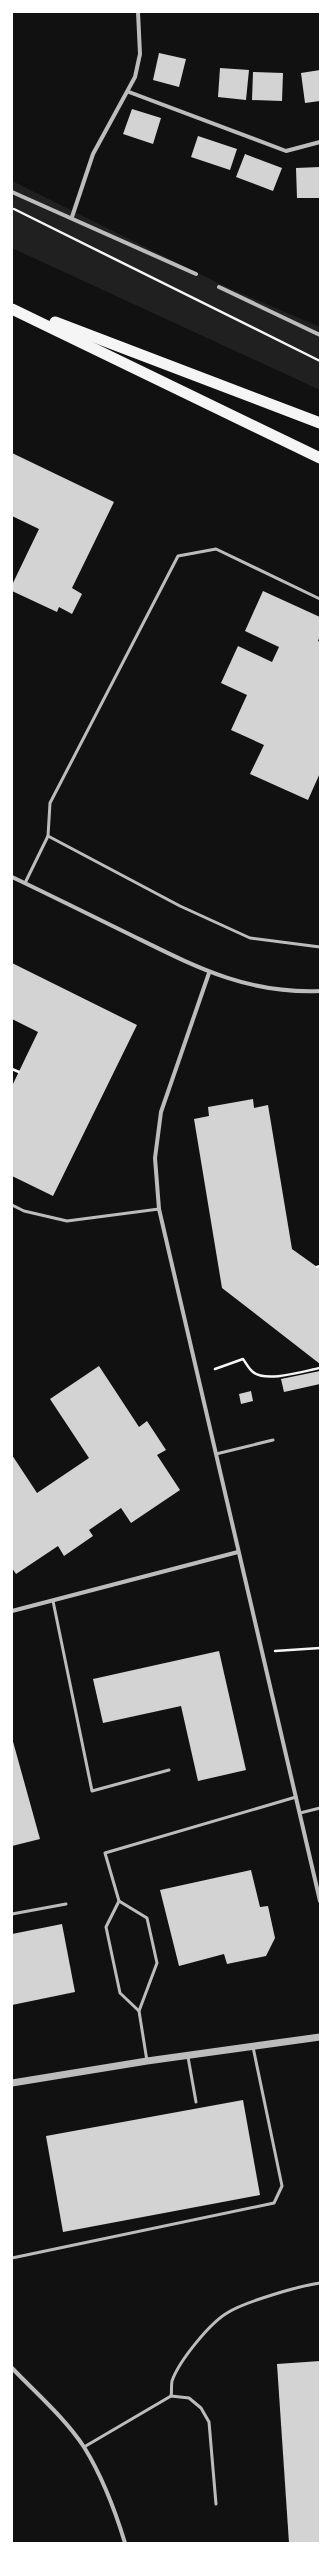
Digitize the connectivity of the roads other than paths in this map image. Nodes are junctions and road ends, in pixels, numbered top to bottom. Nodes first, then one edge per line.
1 (138, 12) edge
2 (129, 92) junction
3 (320, 142) edge
4 (12, 192) edge
5 (72, 217) junction
6 (196, 274) dead end
7 (219, 288) dead end
8 (12, 303) edge
9 (12, 309) edge
10 (320, 335) edge
11 (320, 424) edge
12 (320, 458) edge
13 (320, 599) edge
14 (48, 836) junction
15 (12, 876) edge
16 (24, 883) junction
17 (320, 947) edge
18 (210, 973) junction
19 (320, 991) edge
20 (12, 1205) edge
21 (158, 1209) junction
22 (273, 1440) dead end
23 (216, 1454) junction
24 (238, 1552) junction
25 (53, 1601) junction
26 (12, 1611) edge
27 (169, 1770) dead end
28 (296, 1797) junction
29 (320, 1808) edge
30 (300, 1813) junction
31 (320, 1901) edge
32 (119, 1902) junction
33 (66, 1904) dead end
34 (12, 1914) edge
35 (139, 2011) junction
36 (320, 2037) edge
37 (253, 2046) junction
38 (188, 2055) junction
39 (147, 2061) junction
40 (12, 2084) edge
41 (196, 2102) dead end
42 (12, 2258) edge
43 (320, 2283) edge
44 (12, 2368) edge
45 (171, 2396) junction
46 (84, 2447) junction
47 (216, 2504) dead end
48 (125, 2543) edge

1 - 2 street
2 - 3 street
2 - 5 street
4 - 5 street
5 - 6 street
7 - 10 street
8 - 11 highway
9 - 12 highway
13 - 14 lane
14 - 16 lane
14 - 17 lane
15 - 16 street
16 - 18 street
18 - 19 street
18 - 21 street
20 - 21 lane
21 - 23 street
22 - 23 lane
23 - 24 street
24 - 25 street
24 - 28 street
25 - 26 street
25 - 27 lane
28 - 30 street
28 - 32 lane
29 - 30 lane
30 - 31 street
32 - 35 lane
32 - 35 lane
33 - 34 lane
35 - 39 lane
36 - 37 street
37 - 38 street
37 - 42 lane
38 - 39 street
38 - 41 lane
39 - 40 street
43 - 45 lane
44 - 46 street
45 - 46 lane
45 - 47 lane
46 - 48 street

